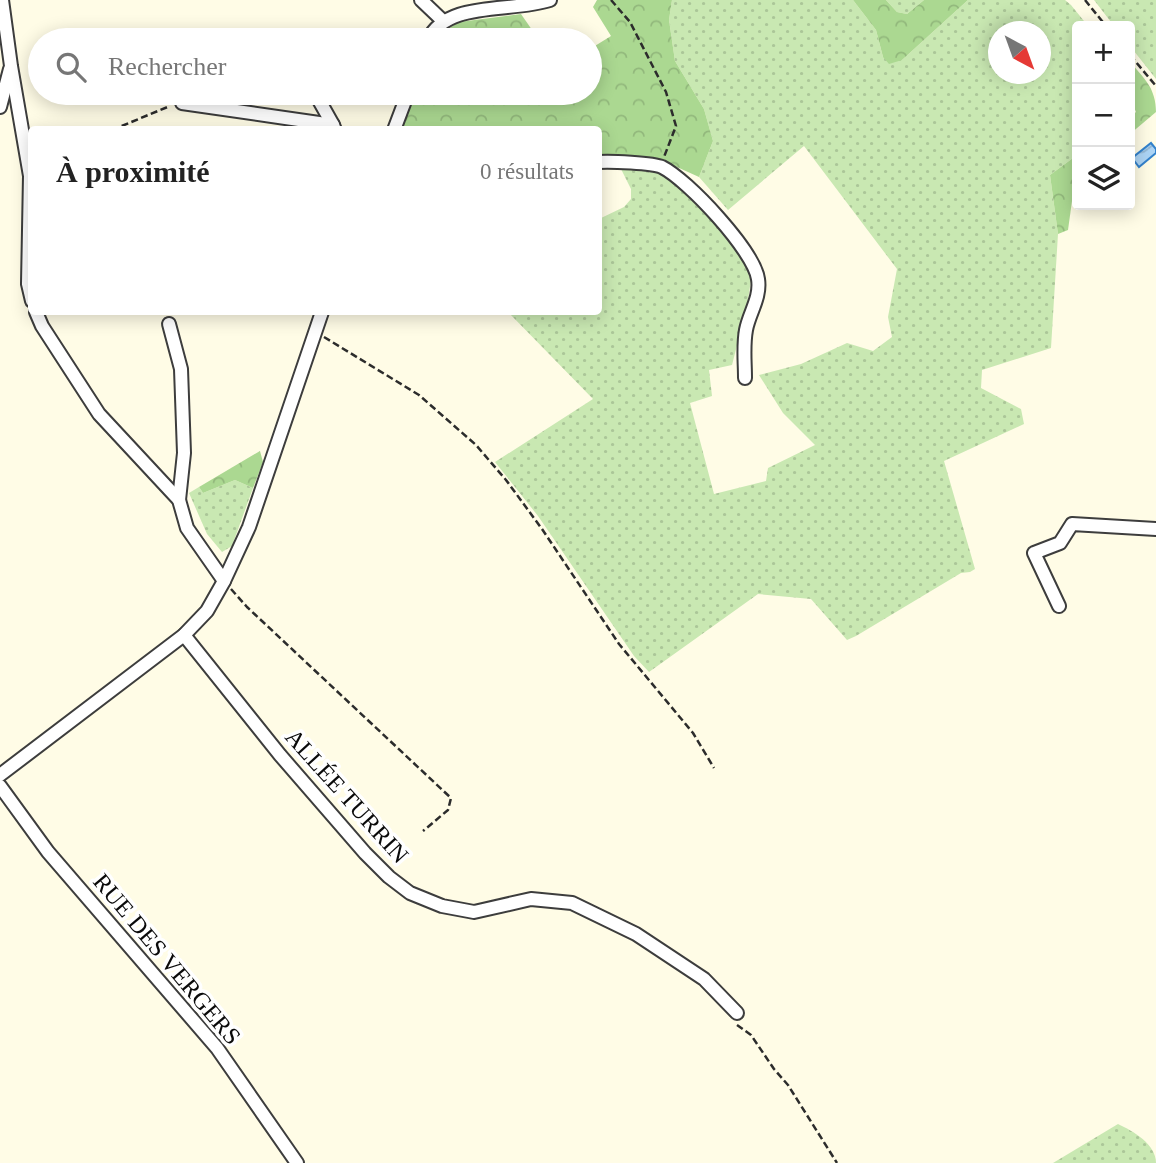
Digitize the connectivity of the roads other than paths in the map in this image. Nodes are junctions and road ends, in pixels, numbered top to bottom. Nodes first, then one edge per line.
1 (2, 0) edge
2 (421, 0) edge
3 (550, 0) edge
4 (442, 20) junction
5 (435, 28) edge
6 (10, 66) junction
7 (195, 105) edge
8 (322, 105) edge
9 (403, 105) edge
10 (0, 107) edge
11 (328, 126) edge
12 (333, 126) edge
13 (396, 126) edge
14 (602, 162) edge
15 (28, 165) edge
16 (37, 315) edge
17 (321, 315) edge
18 (169, 324) dead end
19 (746, 378) dead end
20 (180, 500) junction
21 (1156, 529) edge
22 (224, 581) junction
23 (1059, 606) dead end
24 (184, 635) junction
25 (0, 775) edge
26 (0, 786) edge
27 (735, 1017) road end
28 (297, 1163) edge

1 - 6 street
2 - 4 street
3 - 4 street
4 - 5 street
6 - 10 street
6 - 15 street
7 - 11 street
8 - 12 street
9 - 13 street
14 - 19 street
16 - 20 street
17 - 22 street
18 - 20 street
20 - 22 street
21 - 23 street
22 - 24 street
24 - 25 street
24 - 27 street, ALLÉE TURRIN
26 - 28 street, RUE DES VERGERS

